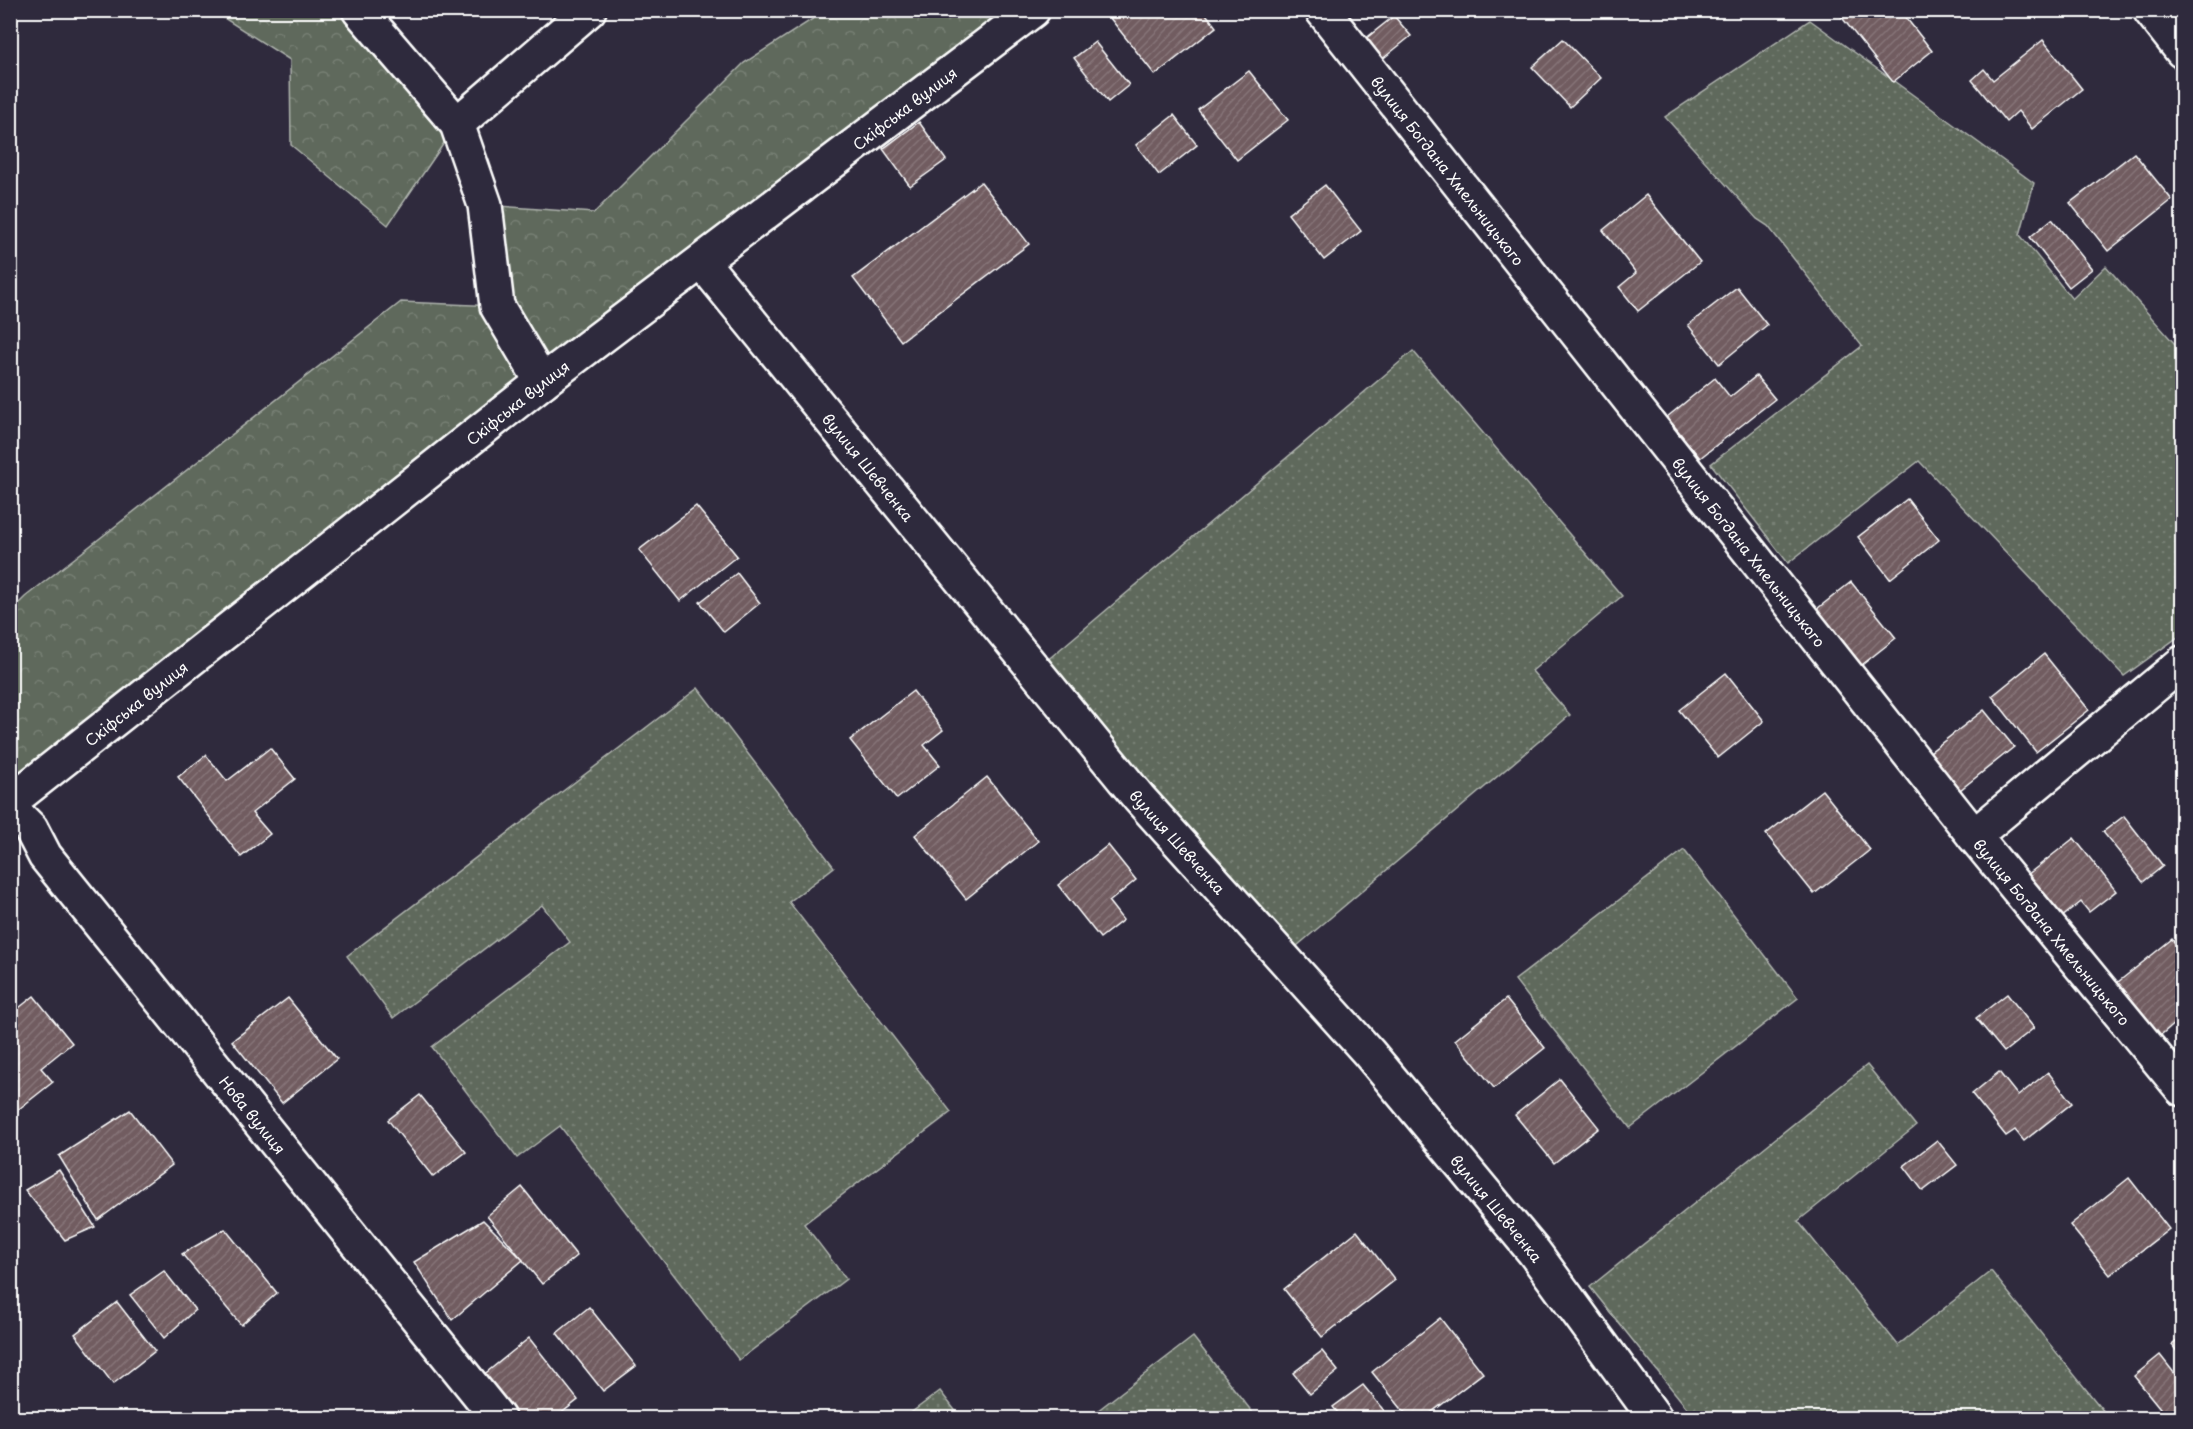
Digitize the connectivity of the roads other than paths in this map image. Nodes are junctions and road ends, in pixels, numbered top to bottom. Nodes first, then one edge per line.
1 (359, 10) edge
2 (589, 10) edge
3 (1033, 10) edge
4 (1322, 10) edge
5 (2150, 10) edge
6 (2182, 51) edge
7 (457, 124) junction
8 (702, 262) junction
9 (542, 382) junction
10 (2182, 663) edge
11 (10, 802) edge
12 (10, 808) edge
13 (1974, 836) junction
14 (2182, 1089) edge
15 (498, 1419) edge
16 (1655, 1419) edge

1 - 7 street
2 - 7 street
3 - 8 street, Скіфська вулиця
4 - 13 street, вулиця Богдана Хмельницького
5 - 6 street
7 - 9 street
8 - 9 street, Скіфська вулиця
8 - 16 street, вулиця Шевченка
9 - 11 street, Скіфська вулиця
10 - 13 street
12 - 15 street, Нова вулиця
13 - 14 street, вулиця Богдана Хмельницького

